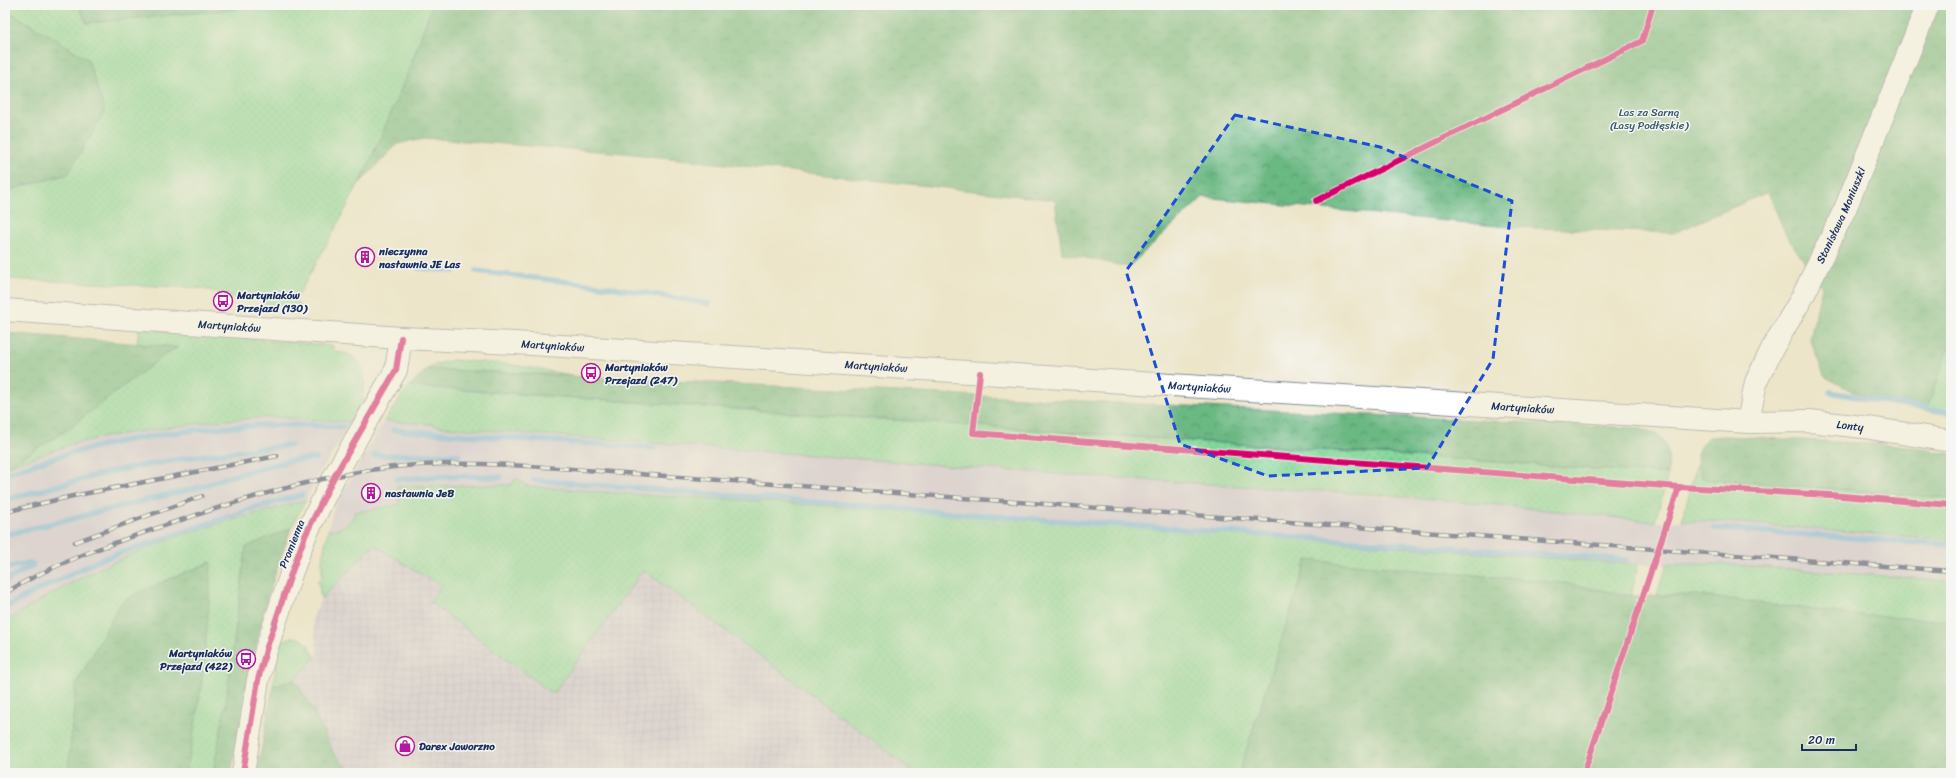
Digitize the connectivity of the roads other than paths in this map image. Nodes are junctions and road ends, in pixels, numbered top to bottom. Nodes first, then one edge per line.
1 (1928, 5) edge
2 (5, 310) edge
3 (401, 338) junction
4 (1748, 422) junction
5 (1951, 441) edge
6 (242, 773) edge

1 - 4 main road, Stanisława Moniuszki
2 - 3 main road, Martyniaków
3 - 4 main road, Martyniaków
3 - 6 main road, Promienna
4 - 5 main road, Lonty

